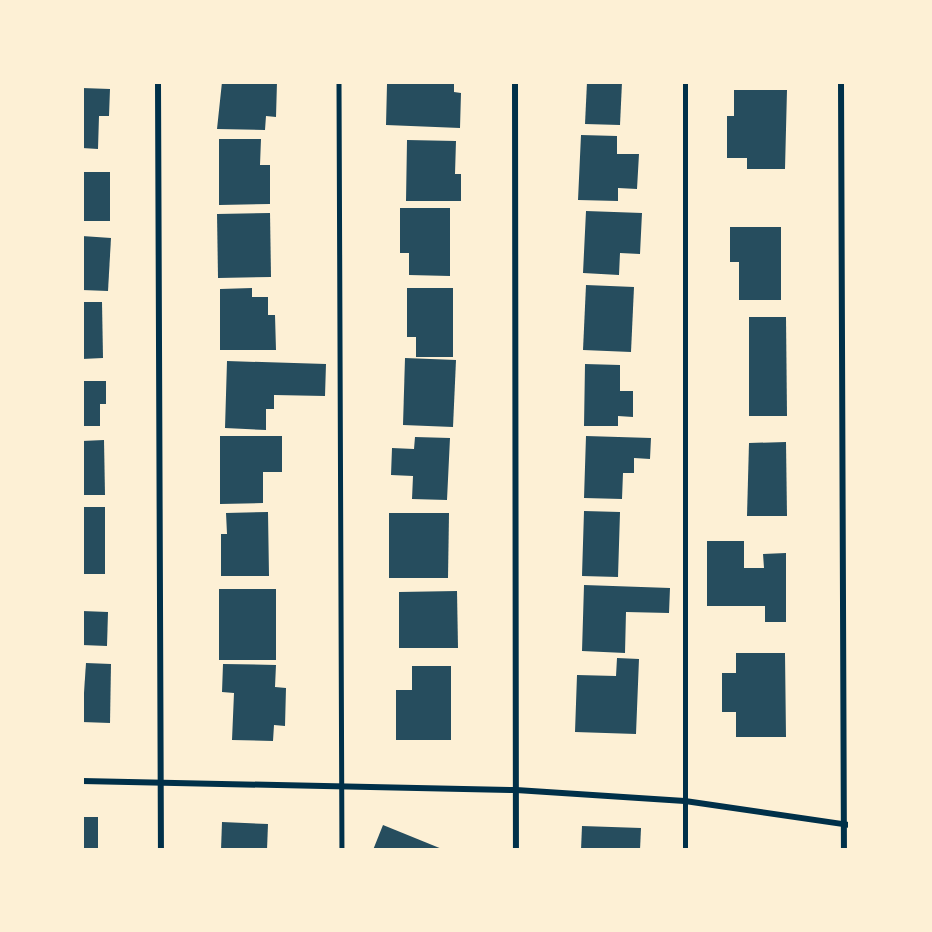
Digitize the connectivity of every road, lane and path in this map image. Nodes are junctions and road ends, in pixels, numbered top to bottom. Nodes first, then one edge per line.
1 (158, 82) edge
2 (339, 82) edge
3 (515, 82) edge
4 (685, 82) edge
5 (841, 82) edge
6 (82, 781) edge
7 (161, 783) junction
8 (342, 787) junction
9 (516, 790) junction
10 (685, 801) junction
11 (847, 824) edge
12 (161, 849) edge
13 (342, 849) edge
14 (516, 849) edge
15 (685, 849) edge
16 (844, 849) edge

1 - 7 street
2 - 8 lane
3 - 9 street
4 - 10 lane
5 - 11 street
6 - 7 street
7 - 8 street
7 - 12 street
8 - 9 street
8 - 13 lane
9 - 10 street
9 - 14 street
10 - 11 street
10 - 15 lane
11 - 16 street

